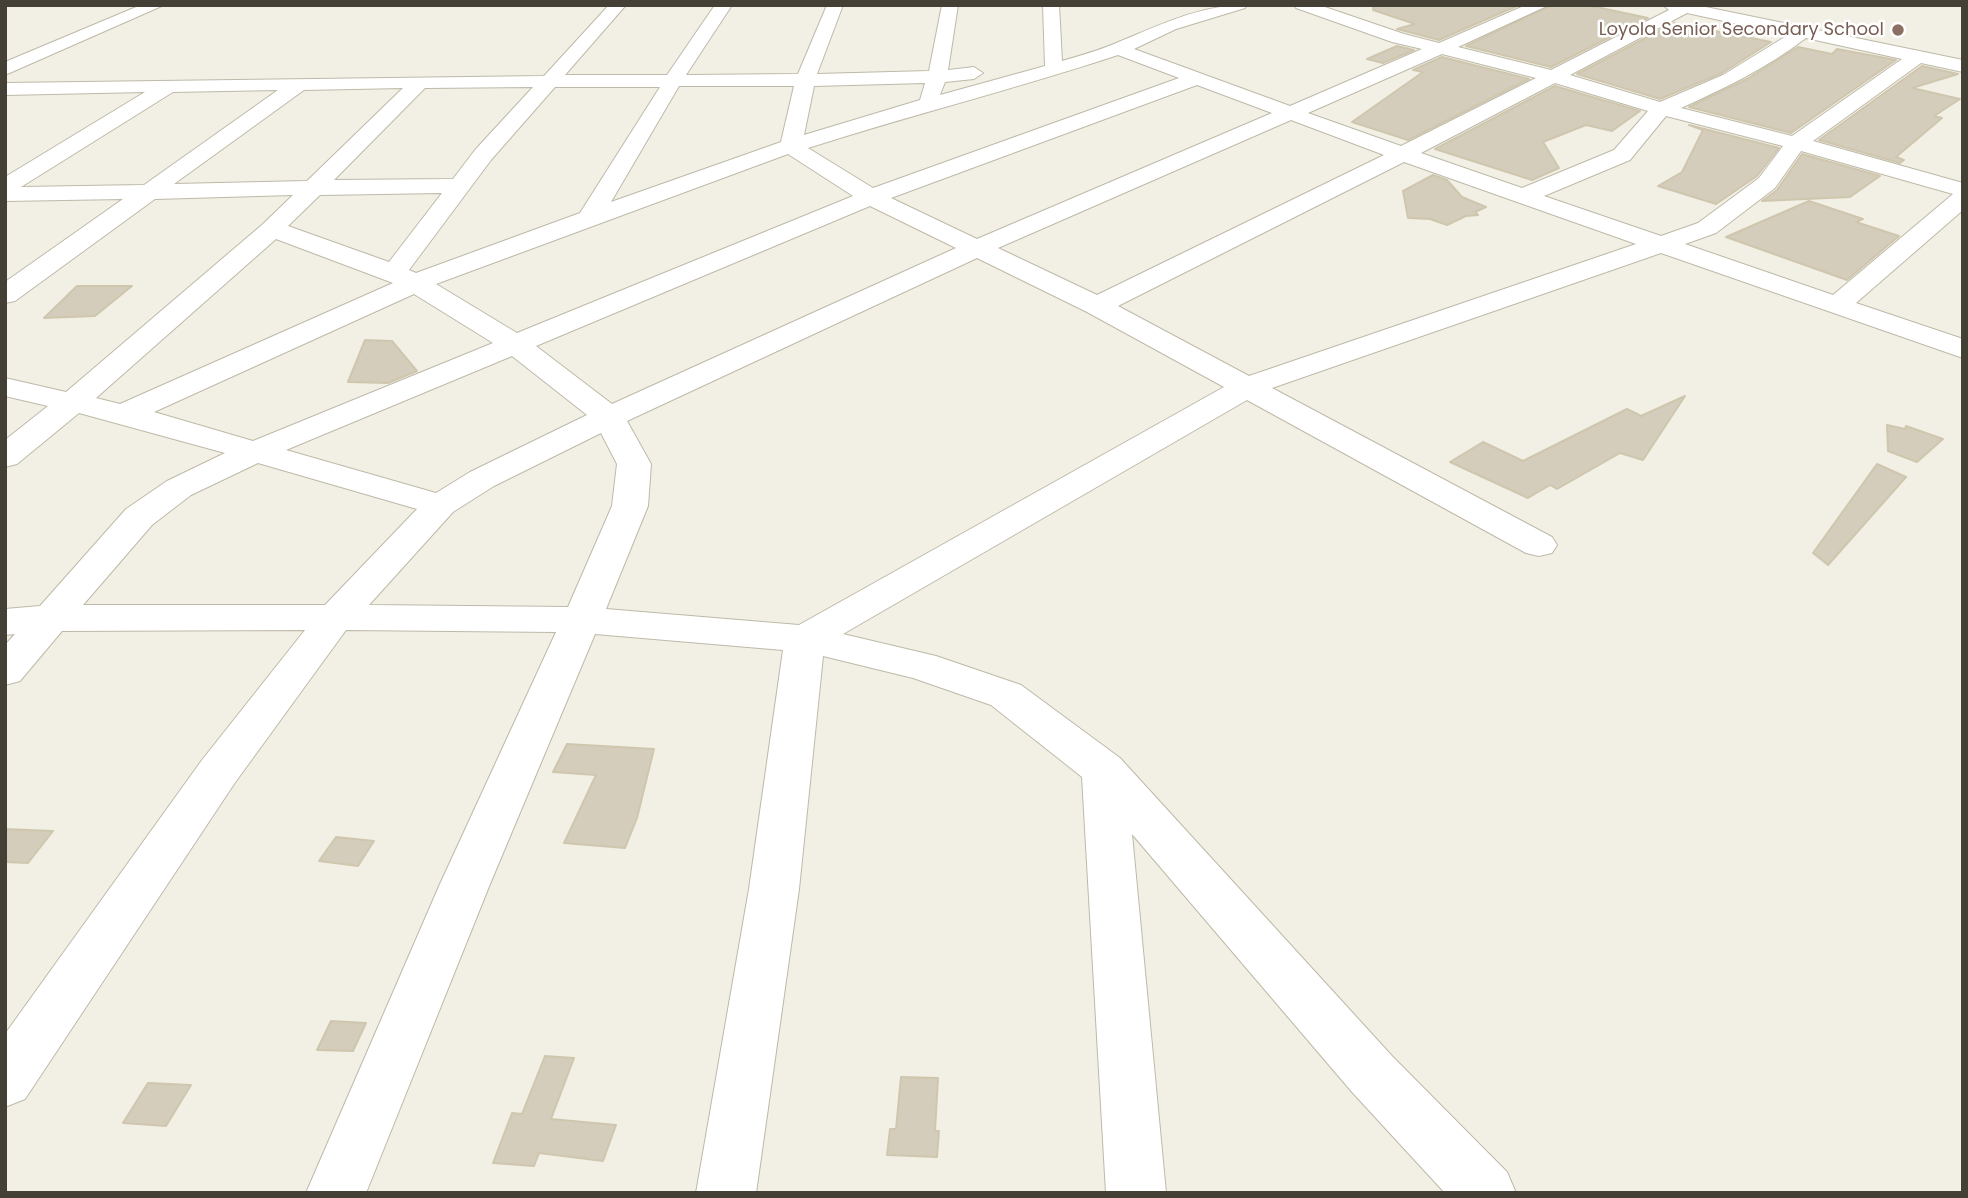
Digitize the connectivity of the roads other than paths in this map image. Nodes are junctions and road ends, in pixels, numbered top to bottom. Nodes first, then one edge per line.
1 (156, 5) edge
2 (618, 5) edge
3 (724, 5) edge
4 (835, 5) edge
5 (950, 5) edge
6 (1051, 5) edge
7 (1239, 5) edge
8 (1302, 5) edge
9 (1541, 5) edge
10 (1678, 7) edge
11 (1370, 14) dead end
12 (1170, 16) edge
13 (1349, 22) junction
14 (1802, 33) junction
15 (1440, 48) junction
16 (1118, 49) junction
17 (1918, 56) junction
18 (1077, 62) junction
19 (1053, 64) junction
20 (1963, 66) edge
21 (5, 69) edge
22 (937, 77) junction
23 (1556, 77) junction
24 (1195, 79) junction
25 (805, 80) junction
26 (420, 82) junction
27 (547, 82) junction
28 (674, 82) junction
29 (299, 84) junction
30 (169, 86) junction
31 (34, 88) junction
32 (5, 89) edge
33 (5, 103) edge
34 (927, 104) junction
35 (1661, 109) junction
36 (1289, 113) junction
37 (1796, 143) junction
38 (791, 146) junction
39 (1404, 155) junction
40 (315, 186) junction
41 (460, 186) junction
42 (5, 187) edge
43 (1963, 190) edge
44 (146, 193) junction
45 (5, 194) edge
46 (1523, 196) junction
47 (871, 197) junction
48 (1963, 198) edge
49 (590, 219) junction
50 (272, 229) junction
51 (1660, 243) junction
52 (979, 247) junction
53 (405, 278) junction
54 (5, 295) edge
55 (1837, 305) junction
56 (1097, 306) junction
57 (515, 344) junction
58 (1963, 349) edge
59 (1249, 386) junction
60 (5, 387) edge
61 (72, 403) junction
62 (124, 414) junction
63 (609, 417) junction
64 (256, 451) junction
65 (5, 457) edge
66 (441, 505) junction
67 (1539, 545) dead end
68 (52, 618) junction
69 (334, 619) junction
70 (582, 620) junction
71 (5, 622) edge
72 (806, 639) junction
73 (5, 671) edge
74 (1104, 770) junction
75 (5, 1082) edge
76 (337, 1193) edge
77 (726, 1193) edge
78 (1136, 1193) edge
79 (1486, 1193) edge

1 - 21 street
2 - 27 street
3 - 28 street
4 - 25 street
5 - 22 street
6 - 19 street
7 - 12 street
8 - 13 street
9 - 15 street
10 - 14 street
10 - 23 street
11 - 13 street
12 - 16 street
13 - 15 street
14 - 17 street
14 - 35 street
15 - 23 street
15 - 36 street
16 - 18 street
16 - 24 street
17 - 20 street
17 - 37 street
18 - 19 street
18 - 34 street
19 - 22 street
22 - 25 street
22 - 34 street
23 - 35 street
23 - 39 street
24 - 36 street
24 - 47 street
25 - 28 street
25 - 38 street
26 - 27 street
26 - 29 street
26 - 40 street
27 - 28 street
27 - 41 street
28 - 49 street
29 - 30 street
29 - 44 street
30 - 31 street
30 - 42 street
31 - 32 street
31 - 33 street
34 - 38 street
35 - 37 street
35 - 46 street
36 - 39 street
36 - 52 street
37 - 43 street
37 - 51 street
38 - 47 street
38 - 49 street
39 - 46 street
39 - 56 street
40 - 41 street
40 - 44 street
40 - 50 street
41 - 53 street
44 - 45 street
44 - 54 street
46 - 51 street
47 - 52 street
47 - 57 street
48 - 55 street
49 - 53 street
50 - 53 street
50 - 61 street
51 - 55 street
51 - 59 street
52 - 56 street
52 - 63 street
53 - 57 street
53 - 62 street
55 - 58 street
56 - 59 street
57 - 63 street
57 - 64 street
59 - 67 street
59 - 72 street
60 - 61 street
61 - 62 street
61 - 65 street
62 - 64 street
63 - 66 street
63 - 70 street
64 - 66 street
64 - 68 street
66 - 69 street
68 - 69 street
68 - 71 street
68 - 73 street
69 - 70 street
69 - 75 street
70 - 72 street
70 - 76 street
72 - 74 street
72 - 77 street
74 - 78 street
74 - 79 street

